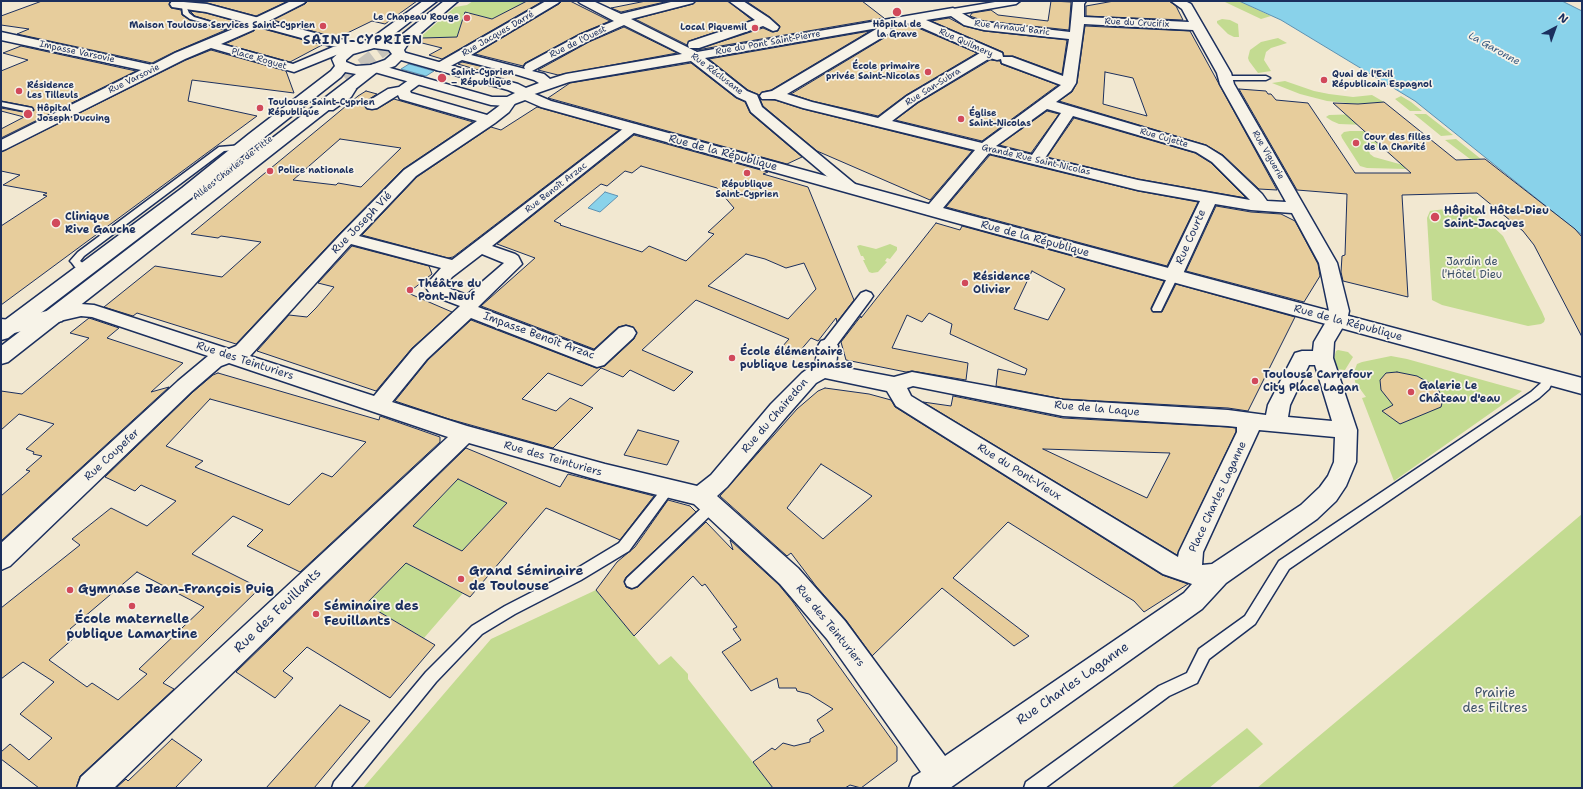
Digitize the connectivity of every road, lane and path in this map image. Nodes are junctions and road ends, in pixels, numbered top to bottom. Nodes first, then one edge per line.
1 (300, 1) edge
2 (431, 1) edge
3 (438, 1) edge
4 (444, 1) edge
5 (452, 1) edge
6 (554, 1) edge
7 (584, 1) edge
8 (689, 1) edge
9 (735, 1) edge
10 (1016, 1) edge
11 (1177, 1) edge
12 (1079, 2) edge
13 (175, 4) edge
14 (953, 12) junction
15 (623, 19) junction
16 (913, 19) junction
17 (1078, 20) junction
18 (765, 21) junction
19 (253, 24) junction
20 (881, 24) junction
21 (1197, 26) junction
22 (225, 27) dead end
23 (1, 36) edge
24 (1075, 36) junction
25 (789, 39) junction
26 (215, 42) junction
27 (397, 45) junction
28 (687, 52) junction
29 (461, 56) junction
30 (997, 56) junction
31 (348, 62) junction
32 (441, 67) junction
33 (532, 67) dead end
34 (374, 68) junction
35 (153, 69) junction
36 (1226, 78) junction
37 (1266, 78) dead end
38 (418, 80) junction
39 (1069, 83) junction
40 (549, 84) junction
41 (403, 90) junction
42 (523, 94) junction
43 (776, 95) junction
44 (752, 98) junction
45 (509, 102) junction
46 (1, 104) edge
47 (1046, 104) junction
48 (372, 105) dead end
49 (330, 108) dead end
50 (29, 110) dead end
51 (1070, 111) junction
52 (490, 120) junction
53 (880, 123) junction
54 (633, 128) junction
55 (1, 146) edge
56 (243, 147) junction
57 (985, 148) junction
58 (1036, 160) junction
59 (194, 171) junction
60 (212, 173) junction
61 (849, 187) junction
62 (1209, 198) junction
63 (1262, 206) junction
64 (1298, 208) junction
65 (932, 210) junction
66 (347, 238) junction
67 (479, 247) junction
68 (454, 266) junction
69 (86, 270) junction
70 (1173, 276) junction
71 (866, 296) dead end
72 (469, 306) junction
73 (1157, 309) dead end
74 (55, 316) junction
75 (1337, 320) junction
76 (4, 329) edge
77 (626, 333) dead end
78 (828, 346) joint
79 (226, 356) junction
80 (1, 357) edge
81 (1323, 358) junction
82 (825, 371) junction
83 (1550, 377) junction
84 (895, 385) junction
85 (1582, 386) edge
86 (378, 405) junction
87 (1247, 421) junction
88 (1279, 424) junction
89 (1346, 430) junction
90 (465, 434) junction
91 (668, 489) junction
92 (707, 501) junction
93 (1, 559) edge
94 (1189, 573) junction
95 (1216, 575) junction
96 (632, 582) dead end
97 (933, 782) edge
98 (92, 788) edge
99 (340, 788) edge
100 (1032, 788) edge

1 - 19 street, Rue Varsovie
2 - 31 main road
3 - 27 main road
4 - 27 main road
5 - 27 main road
6 - 29 street, Rue Jacques Darré
7 - 15 street, Rue Réclusane
8 - 15 street, Rue de l'Ouest
9 - 18 street
10 - 14 street, Rue du Pont Saint-Pierre
11 - 21 street, Rue Viguerie
12 - 17 street
13 - 19 main road
13 - 22 lane
14 - 16 street, Rue du Pont Saint-Pierre
14 - 24 street, Rue Arnaud Baric
15 - 28 street, Rue Réclusane
15 - 33 street, Rue de l'Ouest
16 - 20 street, Rue du Pont Saint-Pierre
16 - 30 street, Rue Quilmery
17 - 21 street, Rue du Crucifix
17 - 24 street
18 - 25 street
18 - 28 street
19 - 26 street, Rue Varsovie
19 - 31 main road
19 - 31 main road
20 - 25 street, Rue du Pont Saint-Pierre
20 - 43 street
21 - 36 street, Rue Viguerie
23 - 35 street, Impasse Varsovie
24 - 39 street
25 - 28 street, Rue du Pont Saint-Pierre
26 - 31 street, Place Roguet
26 - 35 street, Rue Varsovie
27 - 31 main road, Rue de la République
27 - 32 main road, Rue de la République
27 - 34 main road
28 - 40 street, Rue du Pont Saint-Pierre
28 - 44 street, Rue Réclusane
29 - 32 street, Rue Jacques Darré
29 - 40 street
30 - 39 street, Rue Quilmery
30 - 53 street, Rue San-Subra
31 - 34 main road
31 - 49 lane
31 - 56 main road, Allées Charles de Fitte
31 - 60 main road, Allées Charles de Fitte
31 - 74 main road
32 - 42 main road, Rue de la République
34 - 38 main road
35 - 55 street, Rue Varsovie
36 - 37 lane
36 - 64 street, Rue Viguerie
38 - 41 street
38 - 45 main road
39 - 47 street
40 - 42 street, Rue du Pont Saint-Pierre
41 - 48 street
41 - 52 street
42 - 45 main road
42 - 54 main road, Rue de la République
43 - 44 street
43 - 53 street, Grande Rue Saint-Nicolas
44 - 61 street, Rue Réclusane
45 - 52 street, Rue Joseph Vié
46 - 50 lane
47 - 51 street, Rue Cujette
47 - 57 street
51 - 58 street
51 - 63 street, Rue Cujette
52 - 66 street, Rue Joseph Vié
53 - 57 street, Grande Rue Saint-Nicolas
54 - 61 main road, Rue de la République
54 - 67 street, Rue Benoît Arzac
56 - 59 lane
56 - 60 main road, Allées Charles de Fitte
57 - 58 street, Grande Rue Saint-Nicolas
57 - 65 street
58 - 62 street, Grande Rue Saint-Nicolas
59 - 60 lane
59 - 69 lane
60 - 69 main road, Allées Charles de Fitte
61 - 65 main road, Rue de la République
62 - 63 street, Grande Rue Saint-Nicolas
62 - 70 street, Rue Courte
63 - 64 street, Grande Rue Saint-Nicolas
64 - 75 street, Rue Viguerie
65 - 70 main road, Rue de la République
66 - 68 street
66 - 79 street, Rue Joseph Vié
67 - 68 street, Rue Benoît Arzac
67 - 72 street
68 - 72 street, Rue Benoît Arzac
69 - 76 main road, Allées Charles de Fitte
70 - 73 lane
70 - 75 main road, Rue de la République
71 - 78 street
72 - 77 street, Impasse Benoît Arzac
72 - 86 street
74 - 76 main road
74 - 79 street, Rue des Teinturiers
74 - 80 main road
75 - 81 street
75 - 83 main road, Rue de la République
78 - 82 street
79 - 86 street, Rue des Teinturiers
79 - 93 street, Rue Coupefer
81 - 88 street
81 - 89 street
82 - 84 street
82 - 92 street, Rue du Chairedon
83 - 85 main road, Rue de la République
83 - 100 lane
84 - 87 street, Rue de la Laque
84 - 94 street, Rue du Pont-Vieux
86 - 90 street, Rue des Teinturiers
87 - 88 street, Rue de la Laque
87 - 94 street, Place Charles Laganne
88 - 89 street
89 - 95 street
90 - 91 street, Rue des Teinturiers
90 - 98 street, Rue des Feuillants
91 - 92 street, Rue des Teinturiers
91 - 99 lane
92 - 96 lane
92 - 97 street, Rue des Teinturiers
94 - 95 street, Rue du Pont-Vieux
95 - 97 street, Rue Charles Laganne

